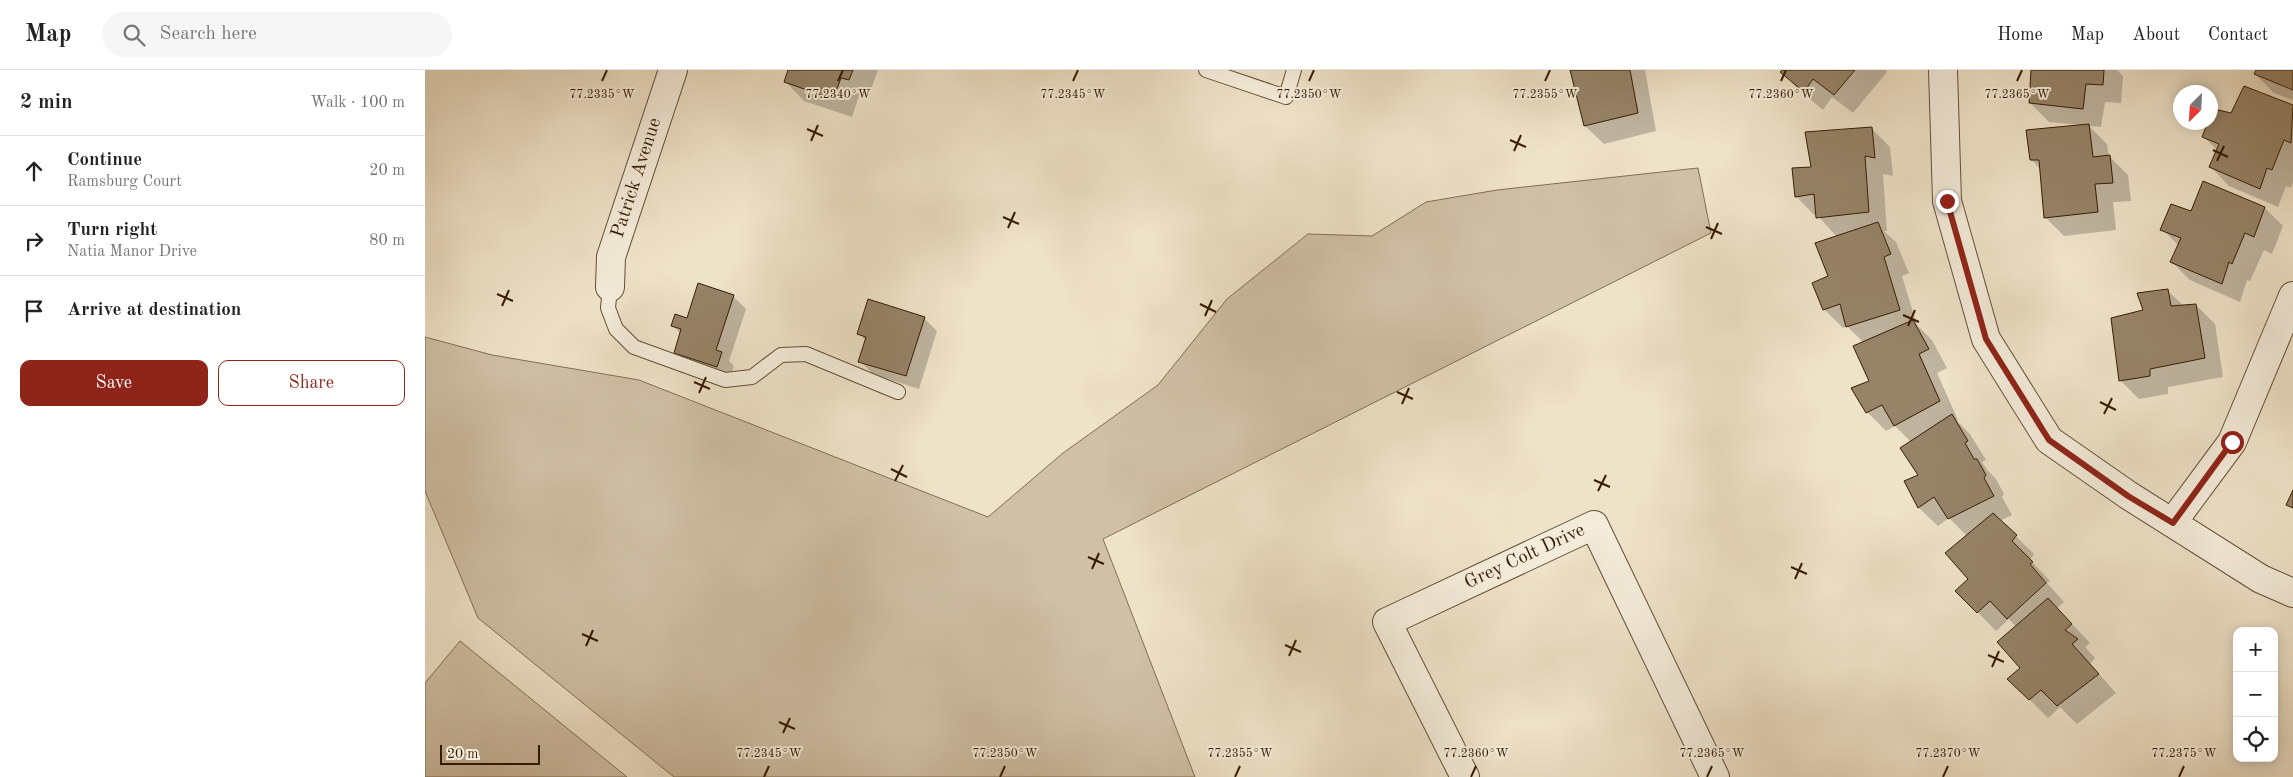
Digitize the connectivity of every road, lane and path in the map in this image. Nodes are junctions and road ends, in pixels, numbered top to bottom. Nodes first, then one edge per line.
1 (673, 70) edge
2 (1206, 70) edge
3 (1294, 70) edge
4 (1943, 70) edge
5 (610, 287) joint
6 (2293, 296) edge
7 (898, 392) dead end
8 (2173, 523) junction
9 (2293, 593) edge
10 (1465, 777) edge
11 (1715, 777) edge

1 - 5 street, Patrick Avenue
2 - 3 lane
4 - 8 street
5 - 7 lane
6 - 8 street
8 - 9 street
10 - 11 street, Grey Colt Drive

